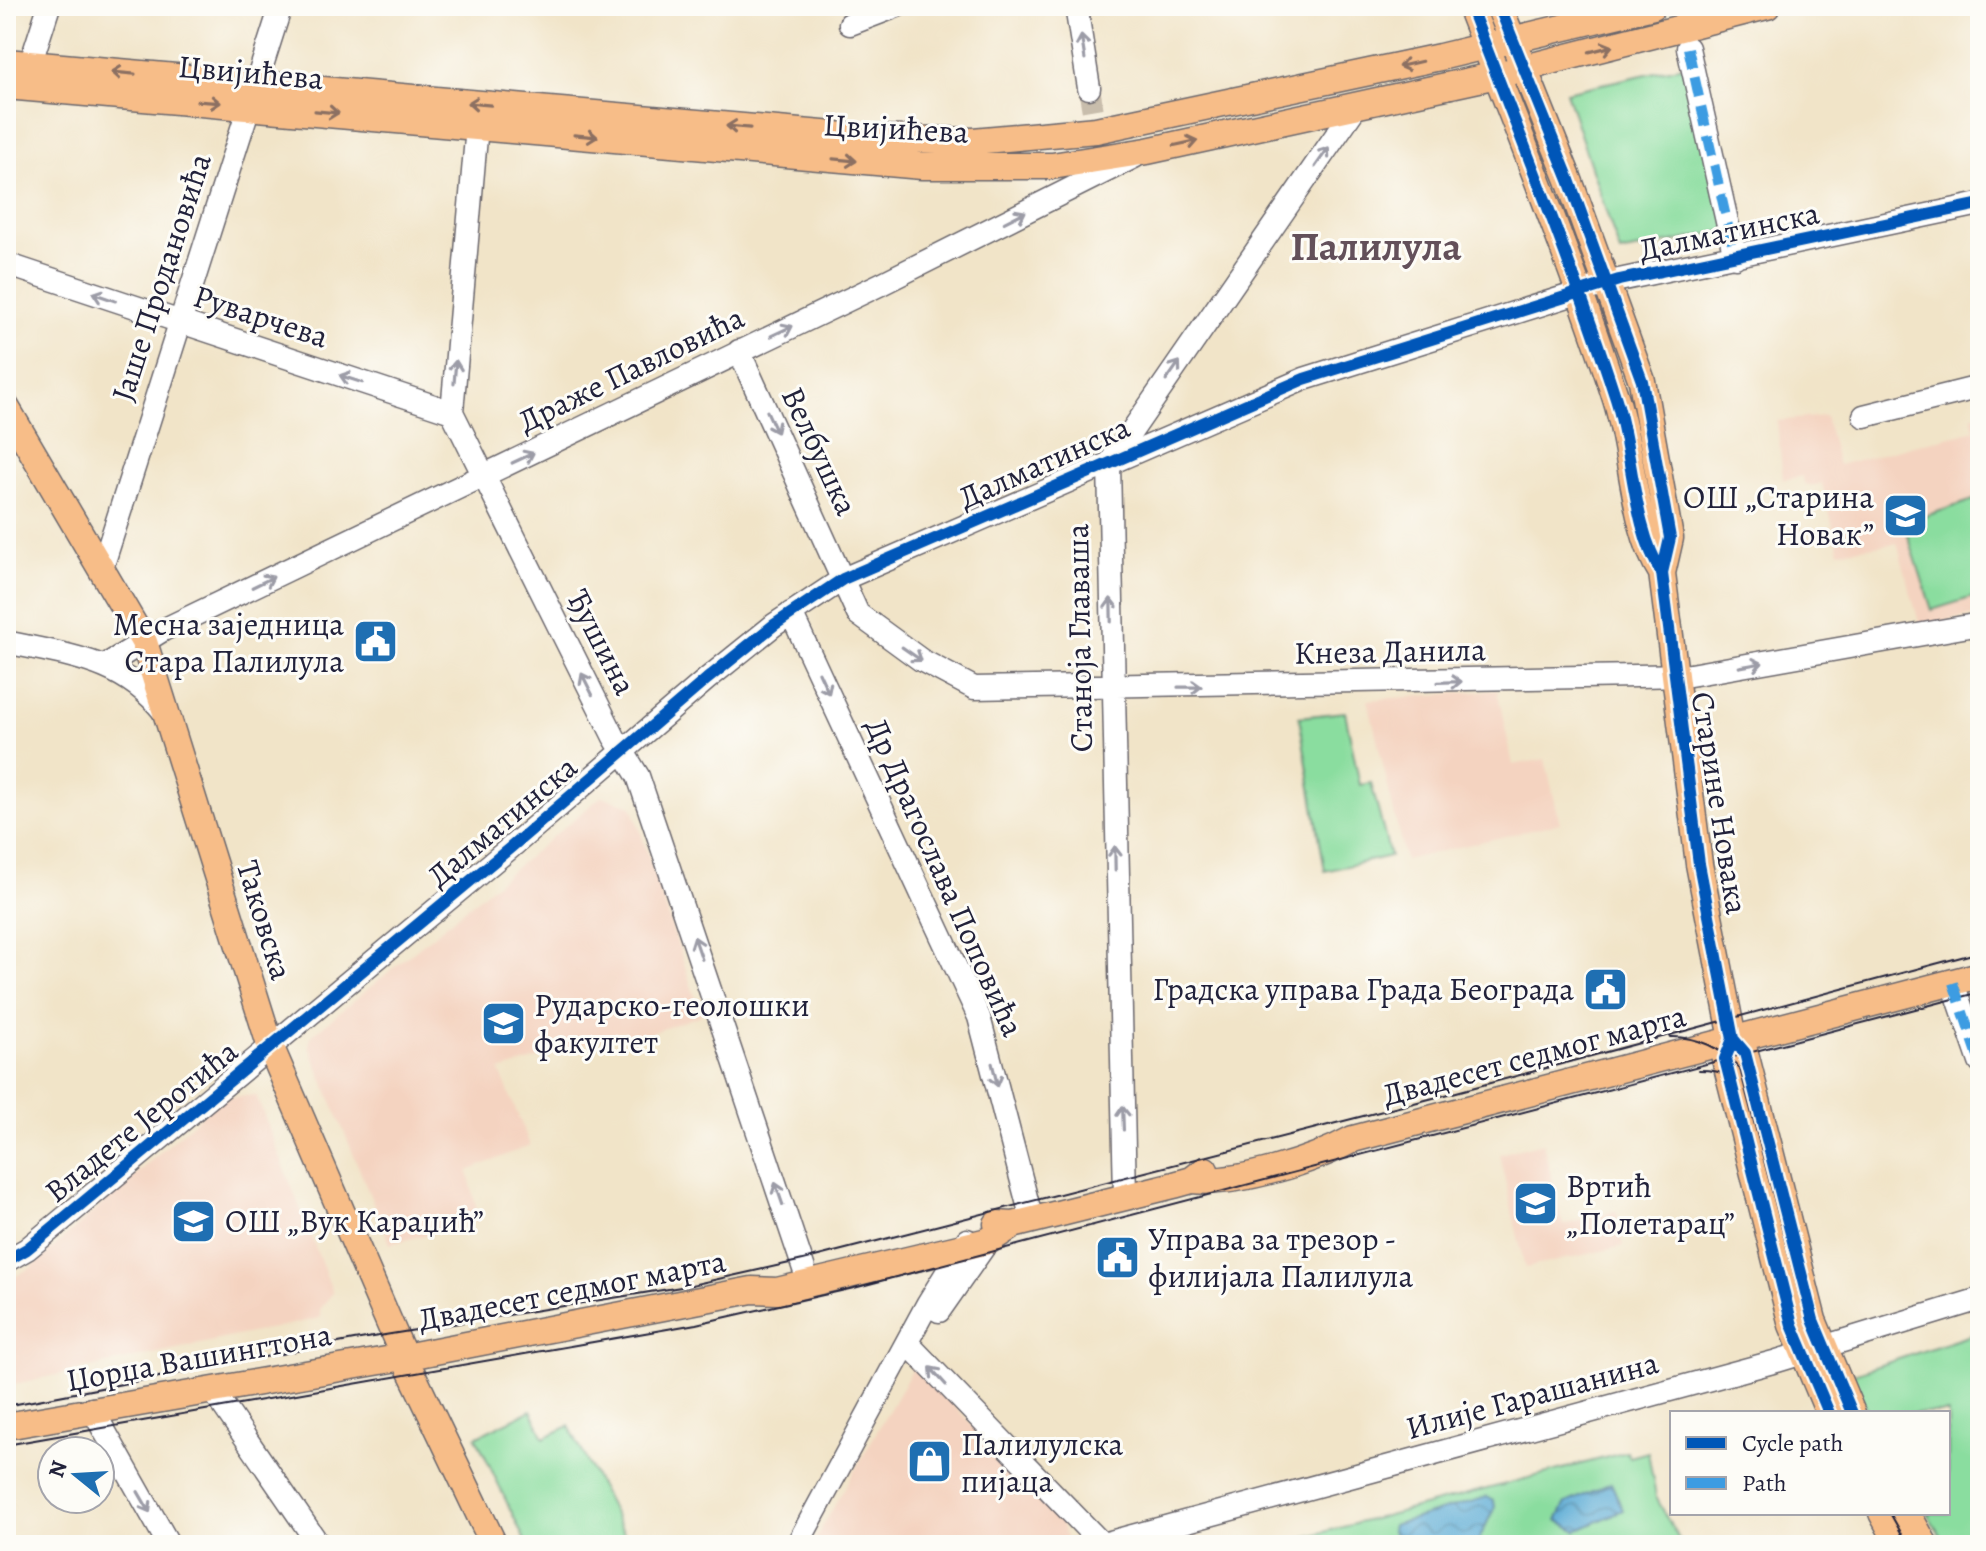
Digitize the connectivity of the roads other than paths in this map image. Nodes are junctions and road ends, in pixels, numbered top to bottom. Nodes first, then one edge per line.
1 (49, 6) edge
2 (281, 6) edge
3 (897, 6) edge
4 (1076, 6) edge
5 (1470, 6) edge
6 (1499, 6) edge
7 (1653, 6) edge
8 (1767, 6) edge
9 (850, 24) dead end
10 (1514, 40) junction
11 (1486, 47) junction
12 (1688, 48) dead end
13 (18, 64) edge
14 (1525, 68) junction
15 (1497, 75) junction
16 (6, 86) edge
17 (1089, 88) tunnel mouth
18 (253, 94) junction
19 (1355, 108) junction
20 (477, 126) junction
21 (1147, 151) junction
22 (1980, 204) edge
23 (1735, 257) junction
24 (6, 264) edge
25 (1608, 283) junction
26 (1579, 292) junction
27 (182, 324) junction
28 (739, 351) junction
29 (1980, 387) edge
30 (6, 407) edge
31 (452, 412) junction
32 (1864, 416) dead end
33 (1109, 464) junction
34 (482, 477) junction
35 (102, 568) junction
36 (1662, 573) junction
37 (843, 579) junction
38 (791, 613) junction
39 (1980, 624) edge
40 (6, 642) edge
41 (144, 642) junction
42 (106, 665) junction
43 (1674, 676) junction
44 (1112, 688) junction
45 (167, 716) junction
46 (623, 753) junction
47 (1980, 975) edge
48 (1953, 983) junction
49 (1733, 1039) junction
50 (271, 1048) junction
51 (1980, 1062) edge
52 (1125, 1196) junction
53 (1023, 1222) junction
54 (988, 1241) junction
55 (961, 1247) junction
56 (6, 1261) edge
57 (804, 1269) junction
58 (752, 1290) junction
59 (1980, 1299) edge
60 (913, 1349) junction
61 (1812, 1350) junction
62 (404, 1357) junction
63 (212, 1389) junction
64 (877, 1400) junction
65 (92, 1409) junction
66 (1828, 1411) edge
67 (1851, 1411) edge
68 (6, 1426) edge
69 (1883, 1515) edge
70 (1908, 1515) edge
71 (1100, 1544) edge
72 (169, 1545) edge
73 (319, 1545) edge
74 (494, 1545) edge
75 (797, 1545) edge
76 (1899, 1545) edge
77 (1925, 1545) edge

1 - 13 street
2 - 18 street, Јаше Продановића
3 - 9 street
17 -> 4 street
5 - 11 main road, Старине Новака
6 - 10 main road, Старине Новака
7 - 10 main road, Цвијићева
14 -> 8 main road, Цвијићева
10 - 11 main road, Цвијићева
10 - 14 main road, Старине Новака
11 - 15 main road, Старине Новака
11 -> 18 main road, Цвијићева
12 - 23 street
18 -> 13 main road, Цвијићева
14 - 15 main road, Цвијићева
14 - 25 main road, Старине Новака
15 - 19 main road, Цвијићева
15 - 26 main road, Старине Новака
16 -> 18 main road, Цвијићева
18 -> 20 main road, Цвијићева
18 - 27 street, Јаше Продановића
21 -> 19 main road, Цвијићева
33 -> 19 street
20 -> 21 main road, Цвијићева
31 -> 20 street, Ђушина
28 -> 21 street, Драже Павловића
22 - 23 street, Далматинска
23 - 25 street, Далматинска
27 -> 24 street, Руварчева
25 - 26 street, Далматинска
25 - 36 main road, Старине Новака
26 - 33 street, Далматинска
26 - 36 main road, Старине Новака
31 -> 27 street, Руварчева
27 - 35 street, Јаше Продановића
34 -> 28 street, Драже Павловића
28 -> 37 street, Велбушка
29 - 32 street
30 - 35 main road, Таковска
31 - 34 street, Ђушина
33 - 37 street, Далматинска
44 -> 33 street, Станоја Главаша
41 -> 34 street, Драже Павловића
46 -> 34 street, Ђушина
35 - 41 main road, Таковска
36 - 43 main road, Старине Новака
37 - 38 street, Далматинска
37 -> 44 street, Кнеза Данила
38 - 46 street, Далматинска
38 -> 53 street, Др Драгослава Поповића
43 -> 39 street, Кнеза Данила
40 - 42 street
41 - 42 street, Драже Павловића
41 - 45 main road, Таковска
42 - 45 street
44 -> 43 street, Кнеза Данила
43 - 49 main road, Старине Новака
52 -> 44 street, Станоја Главаша
45 - 50 main road, Таковска
46 - 50 street, Далматинска
57 -> 46 street, Ђушина
47 - 48 main road, Двадесет седмог марта
48 - 49 main road, Двадесет седмог марта
48 - 51 street
49 - 52 main road, Двадесет седмог марта
49 - 61 main road, Старине Новака
50 - 56 street, Владете Јеротића
50 - 62 main road, Таковска
52 - 53 main road, Двадесет седмог марта
53 - 54 main road, Двадесет седмог марта
53 - 55 street
53 - 57 main road, Двадесет седмог марта
54 - 55 main road, Двадесет седмог марта
54 - 60 street
55 - 58 main road, Двадесет седмог марта
55 - 64 street
57 - 58 main road, Двадесет седмог марта
58 - 62 main road, Двадесет седмог марта
59 - 61 street, Илије Гарашанина
60 - 64 street
71 -> 60 street
61 - 66 main road
61 - 67 main road
61 - 71 street, Илије Гарашанина
62 - 63 main road, Џорџа Вашингтона
62 - 74 main road, Таковска
63 - 65 main road, Џорџа Вашингтона
63 - 73 street
64 - 75 street
65 - 68 main road, Џорџа Вашингтона
65 -> 72 street
69 - 76 main road
70 - 77 main road

